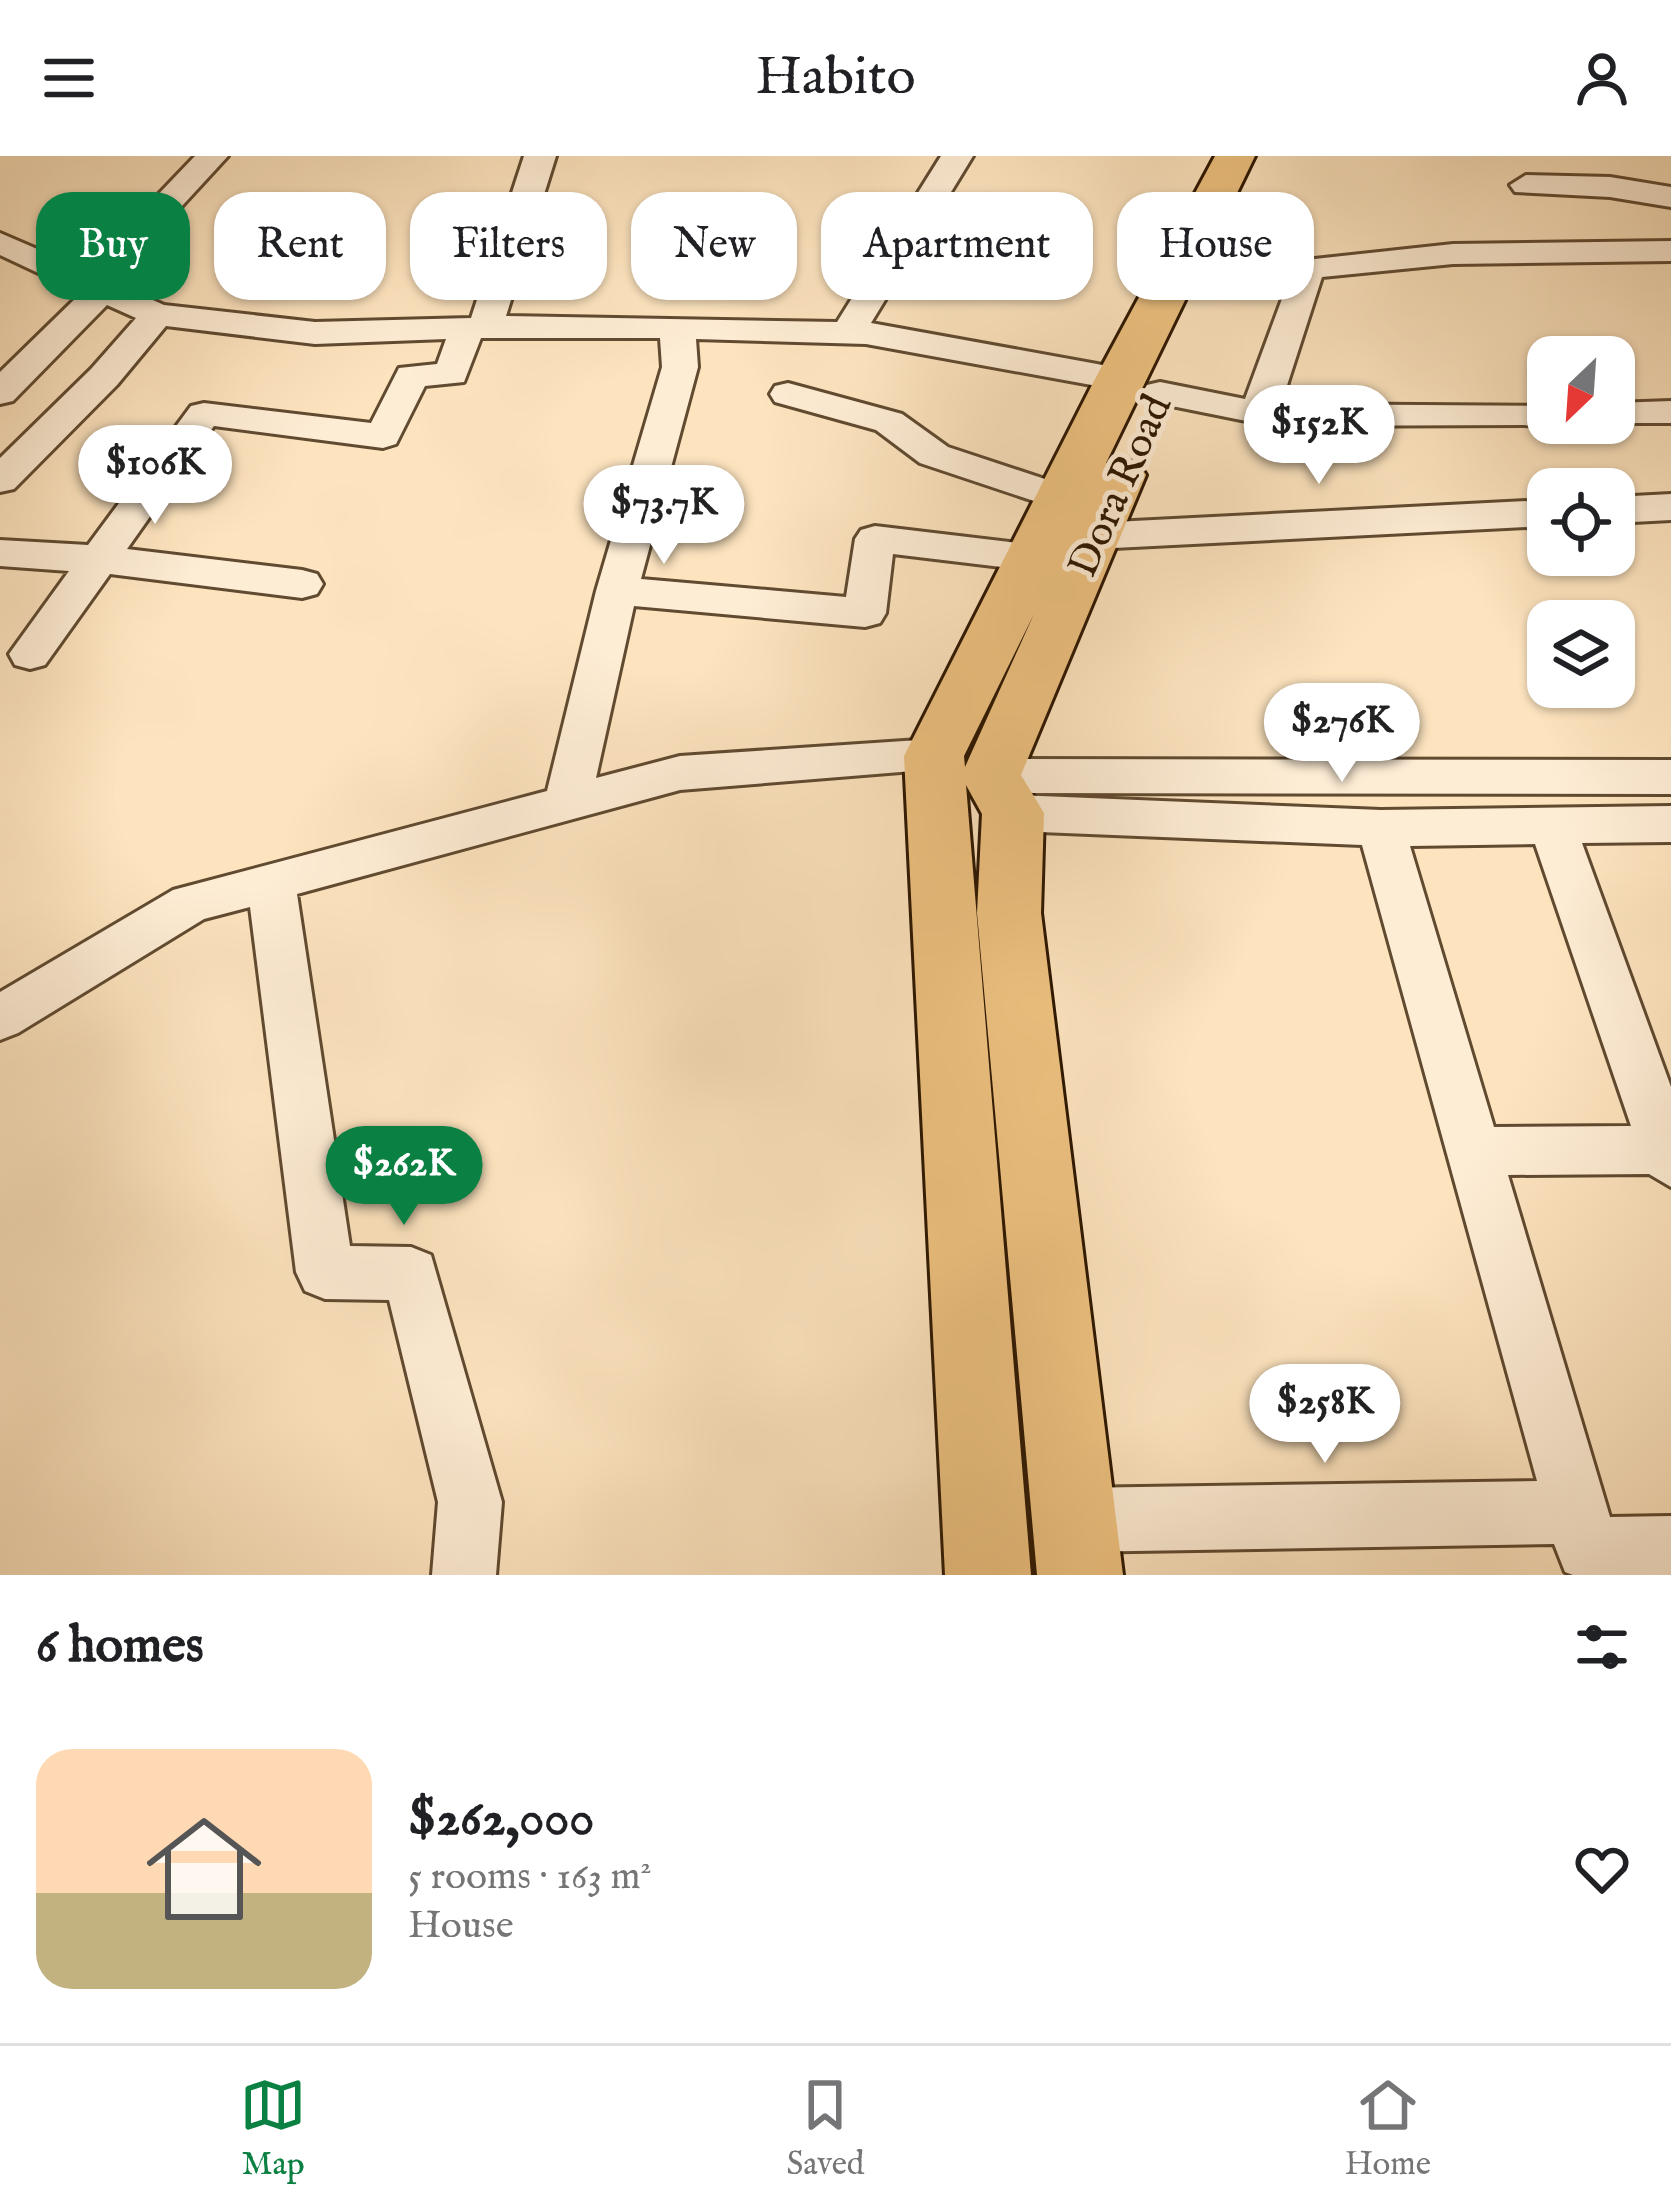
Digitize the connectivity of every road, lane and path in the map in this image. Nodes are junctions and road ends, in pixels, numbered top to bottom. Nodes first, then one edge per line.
1 (212, 156) edge
2 (540, 156) edge
3 (957, 156) edge
4 (1235, 156) edge
5 (1265, 156) edge
6 (1526, 185) dead end
7 (180, 192) edge
8 (1671, 197) edge
9 (5, 251) edge
10 (1671, 251) edge
11 (36, 263) edge
12 (85, 300) edge
13 (125, 300) edge
14 (157, 315) junction
15 (476, 328) junction
16 (677, 328) junction
17 (847, 333) junction
18 (1139, 386) junction
19 (0, 393) edge
20 (788, 394) dead end
21 (1671, 412) edge
22 (1259, 413) junction
23 (1635, 413) edge
24 (1527, 416) edge
25 (0, 480) edge
26 (1671, 507) edge
27 (1635, 509) edge
28 (1527, 513) edge
29 (1079, 518) junction
30 (0, 553) edge
31 (1035, 558) junction
32 (99, 559) junction
33 (302, 584) dead end
34 (617, 591) junction
35 (30, 654) dead end
36 (1671, 777) edge
37 (979, 782) junction
38 (568, 800) junction
39 (1671, 824) edge
40 (1552, 826) junction
41 (1381, 828) junction
42 (271, 882) junction
43 (0, 1018) edge
44 (1474, 1151) junction
45 (1670, 1154) edge
46 (1578, 1512) junction
47 (1077, 1547) edge
48 (1671, 1548) edge
49 (464, 1575) edge
50 (988, 1575) edge

1 - 7 street
2 - 15 street
3 - 17 street
4 - 18 main road
5 - 18 main road, Dora Road
6 - 8 street
9 - 11 street
10 - 22 street
12 - 19 street
13 - 14 street
14 - 15 street
14 - 25 street
15 - 16 street
15 - 32 street
16 - 17 street
16 - 34 street
17 - 18 street
18 - 22 street
18 - 29 main road
20 - 29 street
21 - 23 street
22 - 24 street
26 - 27 street
28 - 29 street
29 - 31 main road
29 - 37 main road, Dora Road
30 - 32 street
31 - 34 street
31 - 37 main road
32 - 33 street
32 - 35 street
34 - 38 street
36 - 37 street
37 - 38 street
37 - 41 street
37 - 47 main road
37 - 50 main road
38 - 42 street
39 - 40 street
40 - 41 street
40 - 45 street
41 - 44 street
42 - 43 street
42 - 49 street
44 - 45 street
44 - 46 street
46 - 47 street
46 - 48 street

